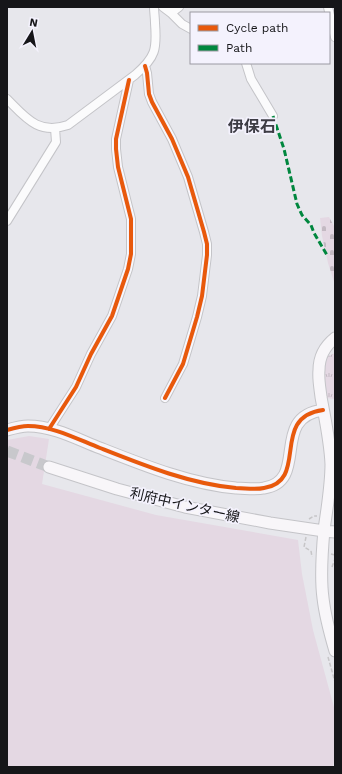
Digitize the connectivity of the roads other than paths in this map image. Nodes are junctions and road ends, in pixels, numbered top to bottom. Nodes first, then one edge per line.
1 (154, 7) edge
2 (163, 7) edge
3 (179, 7) edge
4 (171, 13) junction
5 (330, 16) edge
6 (190, 28) edge
7 (335, 37) edge
8 (246, 64) edge
9 (145, 66) junction
10 (129, 80) junction
11 (7, 98) edge
12 (274, 116) dead end
13 (55, 128) junction
14 (7, 221) edge
15 (335, 338) edge
16 (165, 398) dead end
17 (323, 410) junction
18 (49, 429) junction
19 (7, 430) edge
20 (49, 467) tunnel mouth
21 (330, 531) edge
22 (335, 651) edge

1 - 9 street
2 - 4 street
3 - 4 street
4 - 6 street
5 - 7 street
8 - 12 street
9 - 10 street
9 - 16 street
10 - 13 street
10 - 18 street
11 - 13 street
13 - 14 street
15 - 17 street
17 - 18 street
17 - 21 street
18 - 19 street
20 - 21 street, 利府中インター線
21 - 22 street

